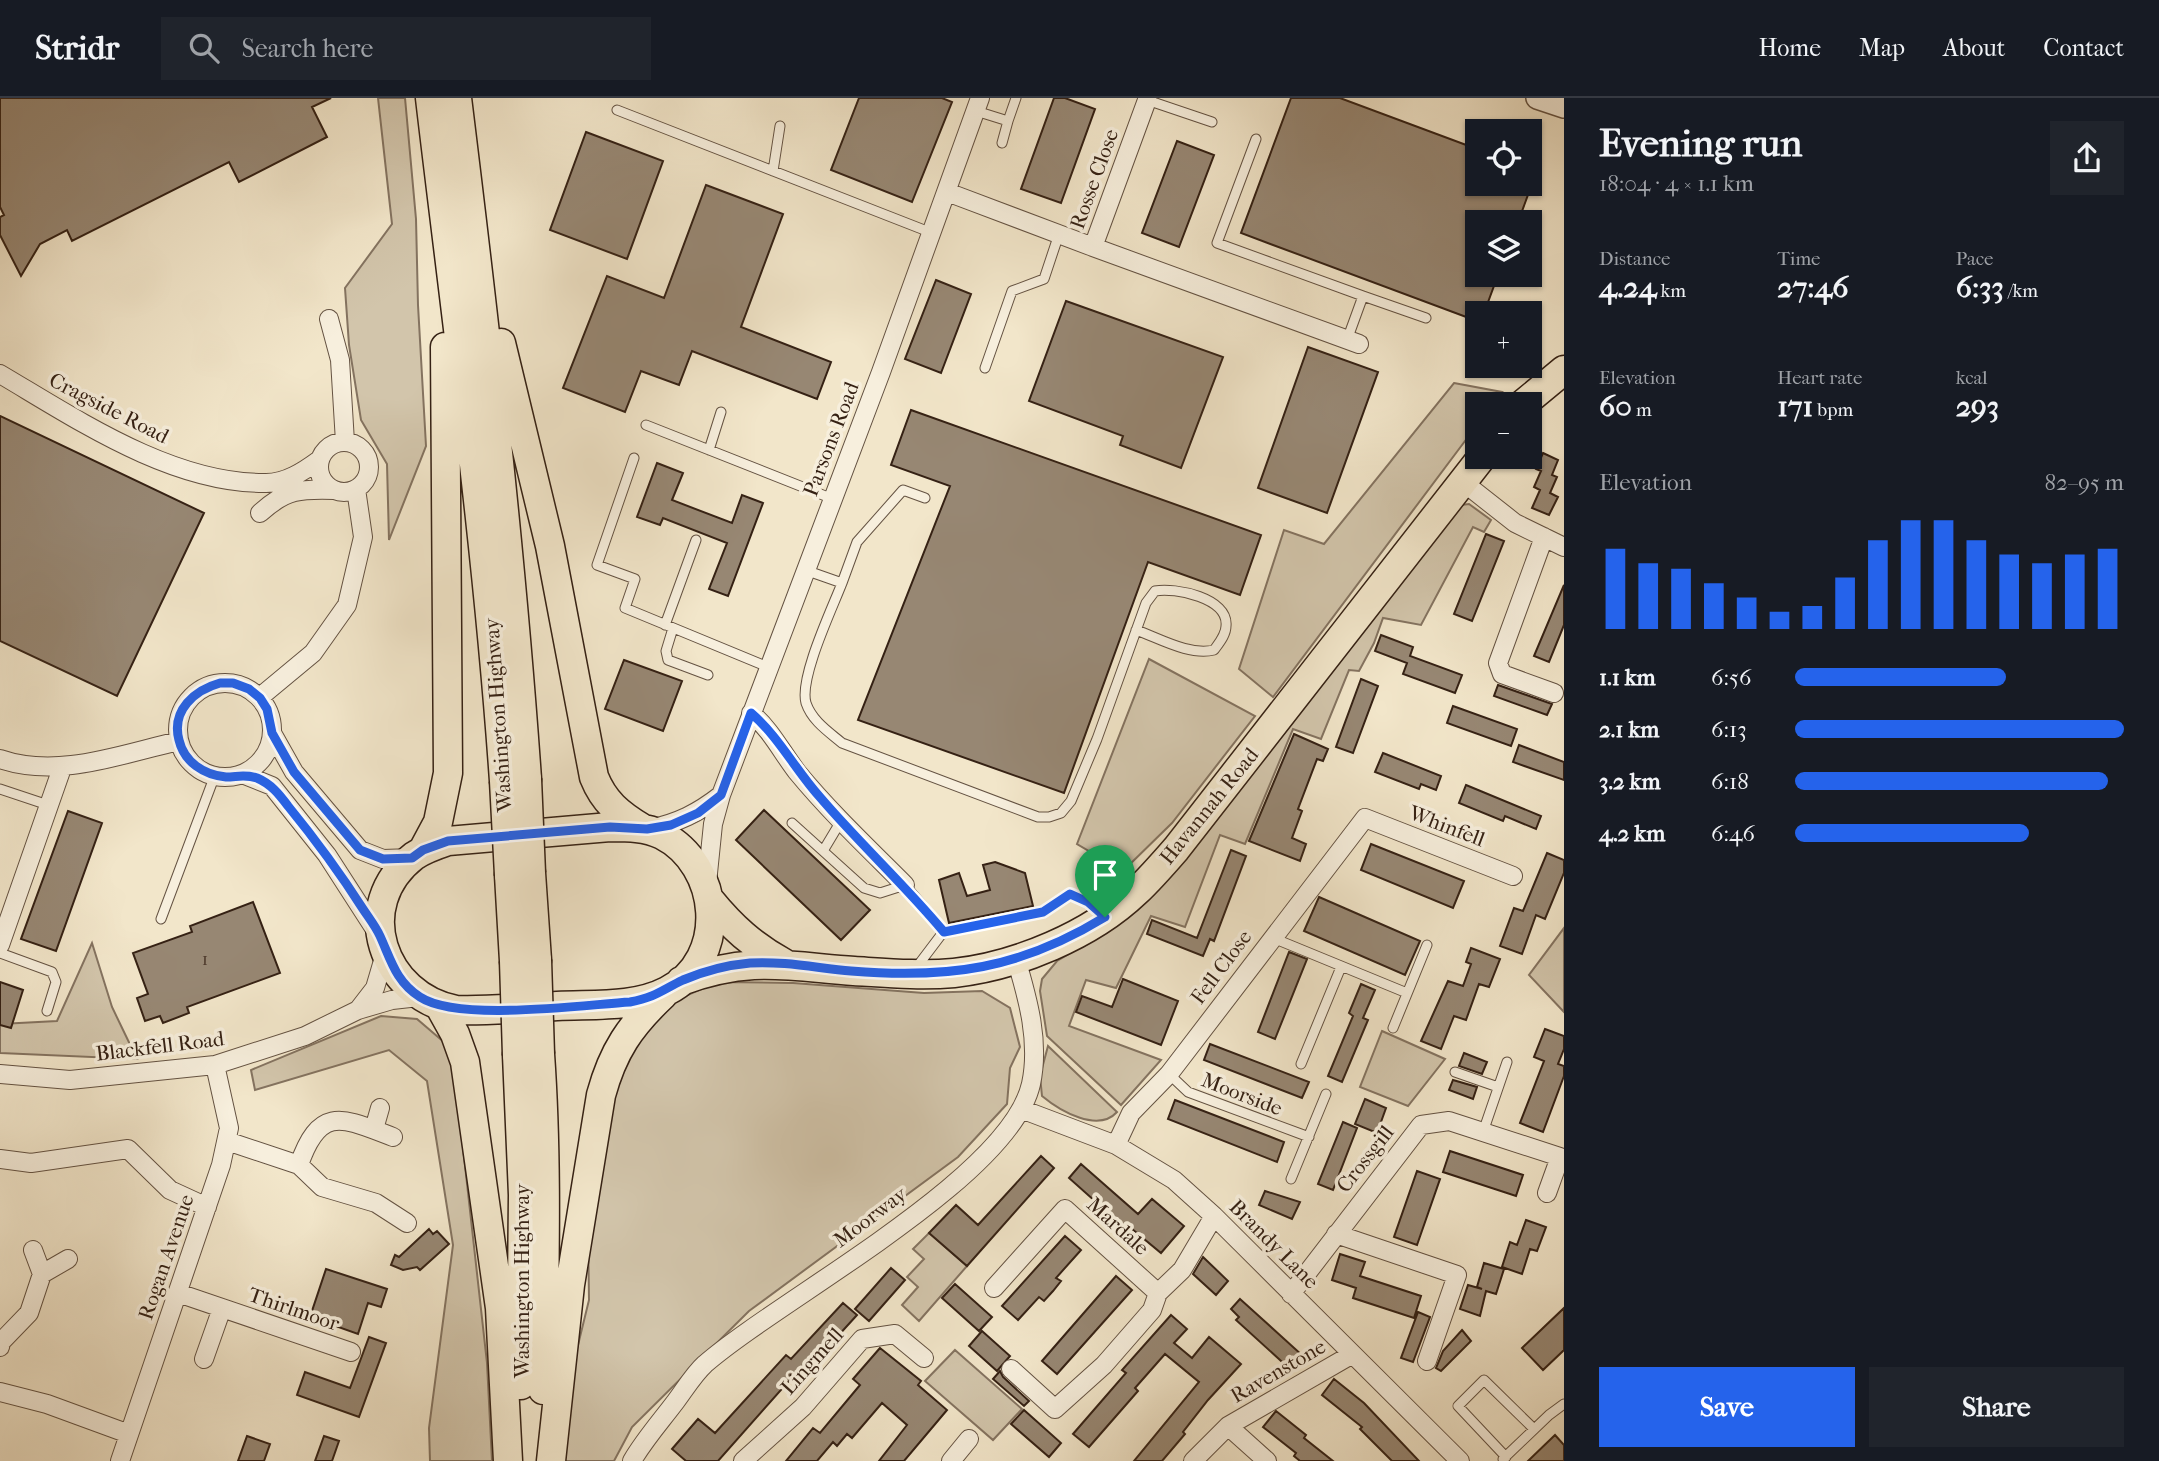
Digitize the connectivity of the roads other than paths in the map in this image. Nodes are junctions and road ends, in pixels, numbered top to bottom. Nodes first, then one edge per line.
1 (430, 98) edge
2 (457, 98) edge
3 (1016, 98) edge
4 (1537, 98) edge
5 (1145, 99) edge
6 (978, 105) edge
7 (1564, 107) edge
8 (617, 110) dead end
9 (1008, 121) junction
10 (1212, 122) dead end
11 (780, 125) dead end
12 (1256, 139) dead end
13 (1002, 143) dead end
14 (773, 171) junction
15 (947, 192) junction
16 (459, 223) junction
17 (932, 233) junction
18 (1059, 234) junction
19 (1093, 247) junction
20 (1363, 296) junction
21 (1426, 318) dead end
22 (329, 319) dead end
23 (1353, 342) joint
24 (985, 368) dead end
25 (1564, 370) edge
26 (0, 374) edge
27 (1537, 392) edge
28 (721, 412) dead end
29 (646, 425) dead end
30 (345, 442) junction
31 (709, 450) junction
32 (634, 458) dead end
33 (319, 460) junction
34 (1473, 469) edge
35 (1463, 482) junction
36 (275, 489) junction
37 (356, 489) junction
38 (334, 490) junction
39 (925, 498) dead end
40 (833, 499) junction
41 (1544, 537) junction
42 (696, 540) dead end
43 (1564, 547) edge
44 (806, 570) junction
45 (842, 583) junction
46 (669, 626) junction
47 (1136, 629) junction
48 (768, 667) junction
49 (708, 675) dead end
50 (1553, 693) dead end
51 (260, 698) junction
52 (751, 713) junction
53 (272, 733) junction
54 (179, 741) junction
55 (0, 759) edge
56 (62, 768) junction
57 (242, 774) junction
58 (215, 775) junction
59 (0, 789) edge
60 (721, 795) junction
61 (48, 805) junction
62 (1365, 818) joint
63 (841, 821) junction
64 (792, 823) dead end
65 (644, 828) junction
66 (823, 851) junction
67 (417, 854) junction
68 (1513, 876) dead end
69 (905, 885) junction
70 (708, 893) junction
71 (1105, 917) junction
72 (161, 919) dead end
73 (944, 932) junction
74 (1272, 937) junction
75 (0, 945) edge
76 (383, 945) junction
77 (1427, 945) dead end
78 (0, 953) edge
79 (1016, 959) junction
80 (784, 964) junction
81 (1342, 967) junction
82 (911, 975) junction
83 (674, 986) junction
84 (1407, 993) junction
85 (430, 1002) junction
86 (358, 1010) junction
87 (47, 1011) dead end
88 (1393, 1028) dead end
89 (528, 1054) junction
90 (1507, 1062) dead end
91 (215, 1065) junction
92 (1301, 1065) dead end
93 (1455, 1072) dead end
94 (0, 1074) edge
95 (1169, 1074) junction
96 (1498, 1087) junction
97 (1326, 1094) dead end
98 (380, 1108) dead end
99 (1021, 1110) junction
100 (374, 1129) junction
101 (1483, 1132) junction
102 (393, 1137) dead end
103 (1309, 1137) junction
104 (227, 1141) junction
105 (1116, 1145) junction
106 (0, 1159) edge
107 (299, 1165) junction
108 (1291, 1179) dead end
109 (1547, 1193) dead end
110 (207, 1207) junction
111 (1214, 1216) junction
112 (407, 1223) dead end
113 (1336, 1234) junction
114 (33, 1250) dead end
115 (68, 1259) dead end
116 (42, 1273) junction
117 (994, 1288) dead end
118 (178, 1293) junction
119 (1158, 1293) junction
120 (1291, 1294) junction
121 (222, 1308) junction
122 (0, 1347) edge
123 (351, 1352) dead end
124 (1351, 1355) junction
125 (924, 1358) dead end
126 (204, 1359) dead end
127 (1427, 1361) dead end
128 (1011, 1369) dead end
129 (0, 1392) edge
130 (1564, 1404) edge
131 (1228, 1426) junction
132 (1534, 1429) junction
133 (129, 1434) junction
134 (968, 1439) dead end
135 (638, 1459) edge
136 (1504, 1459) edge
137 (120, 1461) edge
138 (508, 1461) edge
139 (519, 1461) edge
140 (543, 1461) edge
141 (551, 1461) edge
142 (743, 1461) edge
143 (951, 1461) edge
144 (1193, 1461) edge
145 (1267, 1461) edge
146 (1460, 1461) edge

1 - 16 main road, Washington Highway
2 - 16 main road, Washington Highway
3 - 9 lane
4 - 7 street
5 - 10 lane
5 - 19 street, Rosse Close
6 - 9 lane
6 - 15 street, Parsons Road
8 - 14 lane
9 - 13 lane
11 - 14 lane
12 - 20 lane
14 - 17 lane
15 - 17 street, Parsons Road
15 - 18 street, Rosse Close
16 - 65 main road, Havannah Road
16 - 67 main road
16 - 89 main road, Washington Highway, bridge
17 - 40 street, Parsons Road
18 - 19 street, Rosse Close
18 - 24 lane
19 - 23 street
20 - 21 lane
20 - 23 lane
22 - 30 street
25 - 27 main road
26 - 36 street, Cragside Road
28 - 31 lane
29 - 31 lane
30 - 33 street
30 - 37 street
31 - 40 lane
32 - 46 lane
33 - 36 street, Cragside Road
33 - 38 street
34 - 35 main road, Havannah Road
35 - 41 street
35 - 71 main road, Havannah Road
36 - 38 street, Cragside Road
37 - 38 street
37 - 51 street
39 - 45 lane
40 - 44 street, Parsons Road
41 - 43 street
41 - 50 street
42 - 46 lane
44 - 45 lane
44 - 48 street, Parsons Road
45 - 47 lane
46 - 48 lane
46 - 49 lane
47 - 47 lane
48 - 52 street, Parsons Road
51 - 53 street
51 - 54 street
52 - 60 street, Parsons Road
52 - 63 street
53 - 57 street
53 - 67 street
54 - 56 street
54 - 58 street
55 - 56 street
56 - 61 street
57 - 58 street
57 - 76 street
58 - 72 lane
59 - 61 lane
60 - 65 street
60 - 70 street, Parsons Road
61 - 75 street
62 - 68 street, Whinfell
62 - 74 street, Fell Close
63 - 66 lane
63 - 69 street
64 - 66 lane
65 - 67 main road
65 - 70 main road, Havannah Road
66 - 69 lane
67 - 76 main road
69 - 73 lane
70 - 80 main road, Havannah Road
70 - 83 main road
71 - 73 lane
71 - 79 main road, Havannah Road
73 - 82 lane
74 - 81 lane
74 - 95 street, Fell Close
76 - 85 main road
76 - 86 street
77 - 84 lane
78 - 87 lane
79 - 82 main road, Havannah Road
79 - 99 street, Moorway
80 - 82 main road, Havannah Road
80 - 83 main road, Havannah Road
81 - 84 lane
81 - 92 lane
83 - 85 main road, Havannah Road
83 - 141 main road
84 - 88 lane
85 - 86 street, Blackfell Road
85 - 138 main road
86 - 91 street, Blackfell Road
89 - 139 main road, Washington Highway
89 - 140 main road, Washington Highway
90 - 96 lane
91 - 94 street, Blackfell Road
91 - 104 street, Rogan Avenue
93 - 96 lane
95 - 103 lane, Moorside
95 - 105 street, Fell Close
96 - 101 lane
97 - 103 lane
98 - 100 street
99 - 105 street, Brandy Lane
99 - 135 street, Moorway
100 - 102 street
100 - 107 street
101 - 109 street, Crossgill
101 - 113 street, Crossgill
103 - 108 lane
104 - 107 street
104 - 110 street, Rogan Avenue
105 - 111 street, Brandy Lane
106 - 110 street
107 - 112 street
110 - 118 street, Rogan Avenue
111 - 119 street
111 - 120 street, Brandy Lane
113 - 120 street, Crossgill
113 - 127 street
114 - 116 street
115 - 116 street
116 - 122 street
117 - 119 street, Mardale
118 - 121 street, Thirlmoor
118 - 133 street, Rogan Avenue
119 - 128 street
120 - 124 street, Brandy Lane
121 - 123 street, Thirlmoor
121 - 126 street, Thirlmoor
124 - 131 street, Ravenstone
124 - 146 street, Brandy Lane
125 - 142 street, Lingmell
129 - 133 street
130 - 132 lane
131 - 144 street, Ravenstone
131 - 145 street, Ravenstone
132 - 136 lane
132 - 136 lane
133 - 137 street, Rogan Avenue
134 - 143 street

